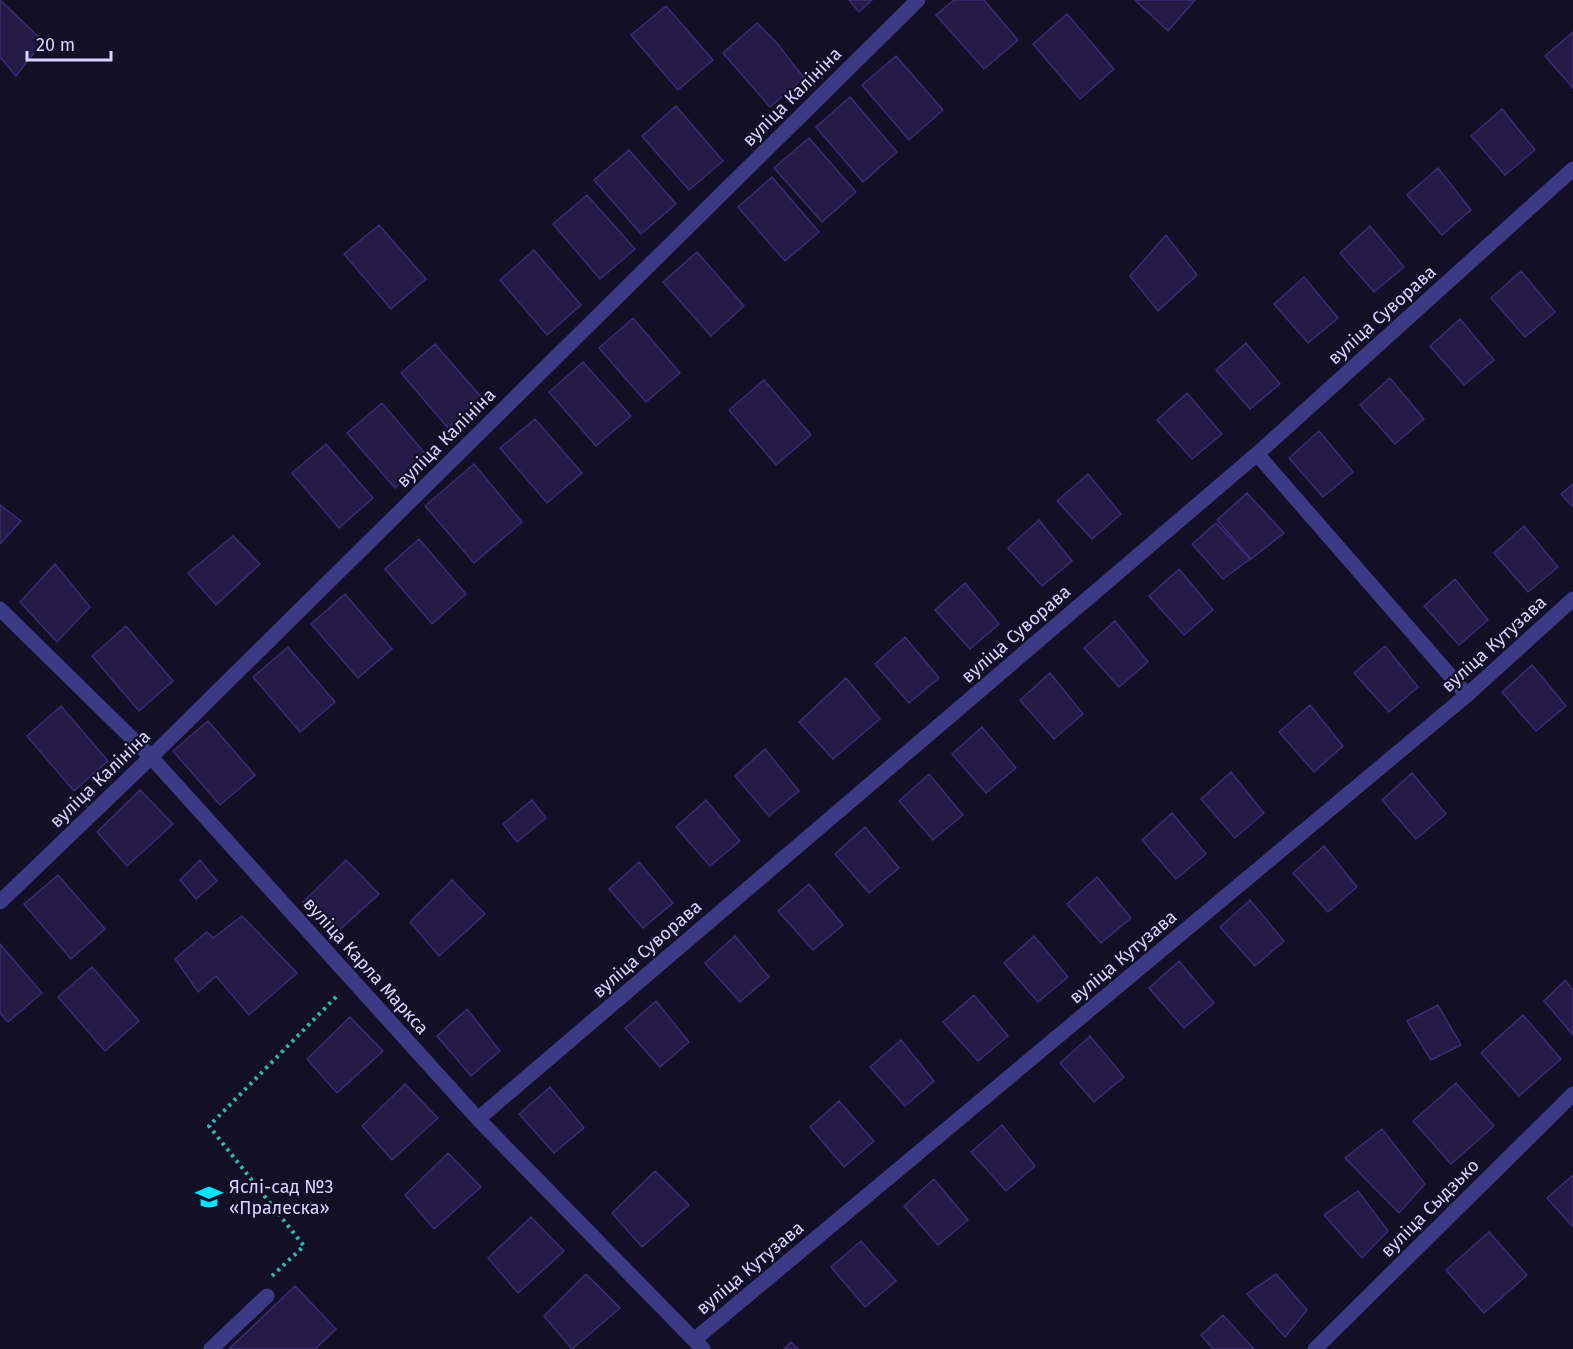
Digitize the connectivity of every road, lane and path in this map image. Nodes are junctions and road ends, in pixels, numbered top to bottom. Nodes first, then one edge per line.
1 (918, 0) edge
2 (1573, 169) edge
3 (1257, 454) junction
4 (1573, 599) edge
5 (0, 609) edge
6 (1467, 694) junction
7 (151, 757) junction
8 (0, 902) edge
9 (353, 981) junction
10 (1573, 1094) edge
11 (478, 1119) junction
12 (270, 1278) dead end
13 (267, 1296) dead end
14 (698, 1344) edge
15 (211, 1349) edge
16 (1315, 1349) edge

1 - 7 street, вуліца Калініна
2 - 3 street, вуліца Суворава
3 - 6 street
3 - 11 street, вуліца Суворава
4 - 6 street, вуліца Кутузава
5 - 7 street, вуліца Карла Маркса
6 - 14 street, вуліца Кутузава
7 - 8 street, вуліца Калініна
7 - 9 street, вуліца Карла Маркса
9 - 11 street, вуліца Карла Маркса
9 - 12 path
10 - 16 street, вуліца Сыдзько
11 - 14 street, вуліца Карла Маркса
13 - 15 street

